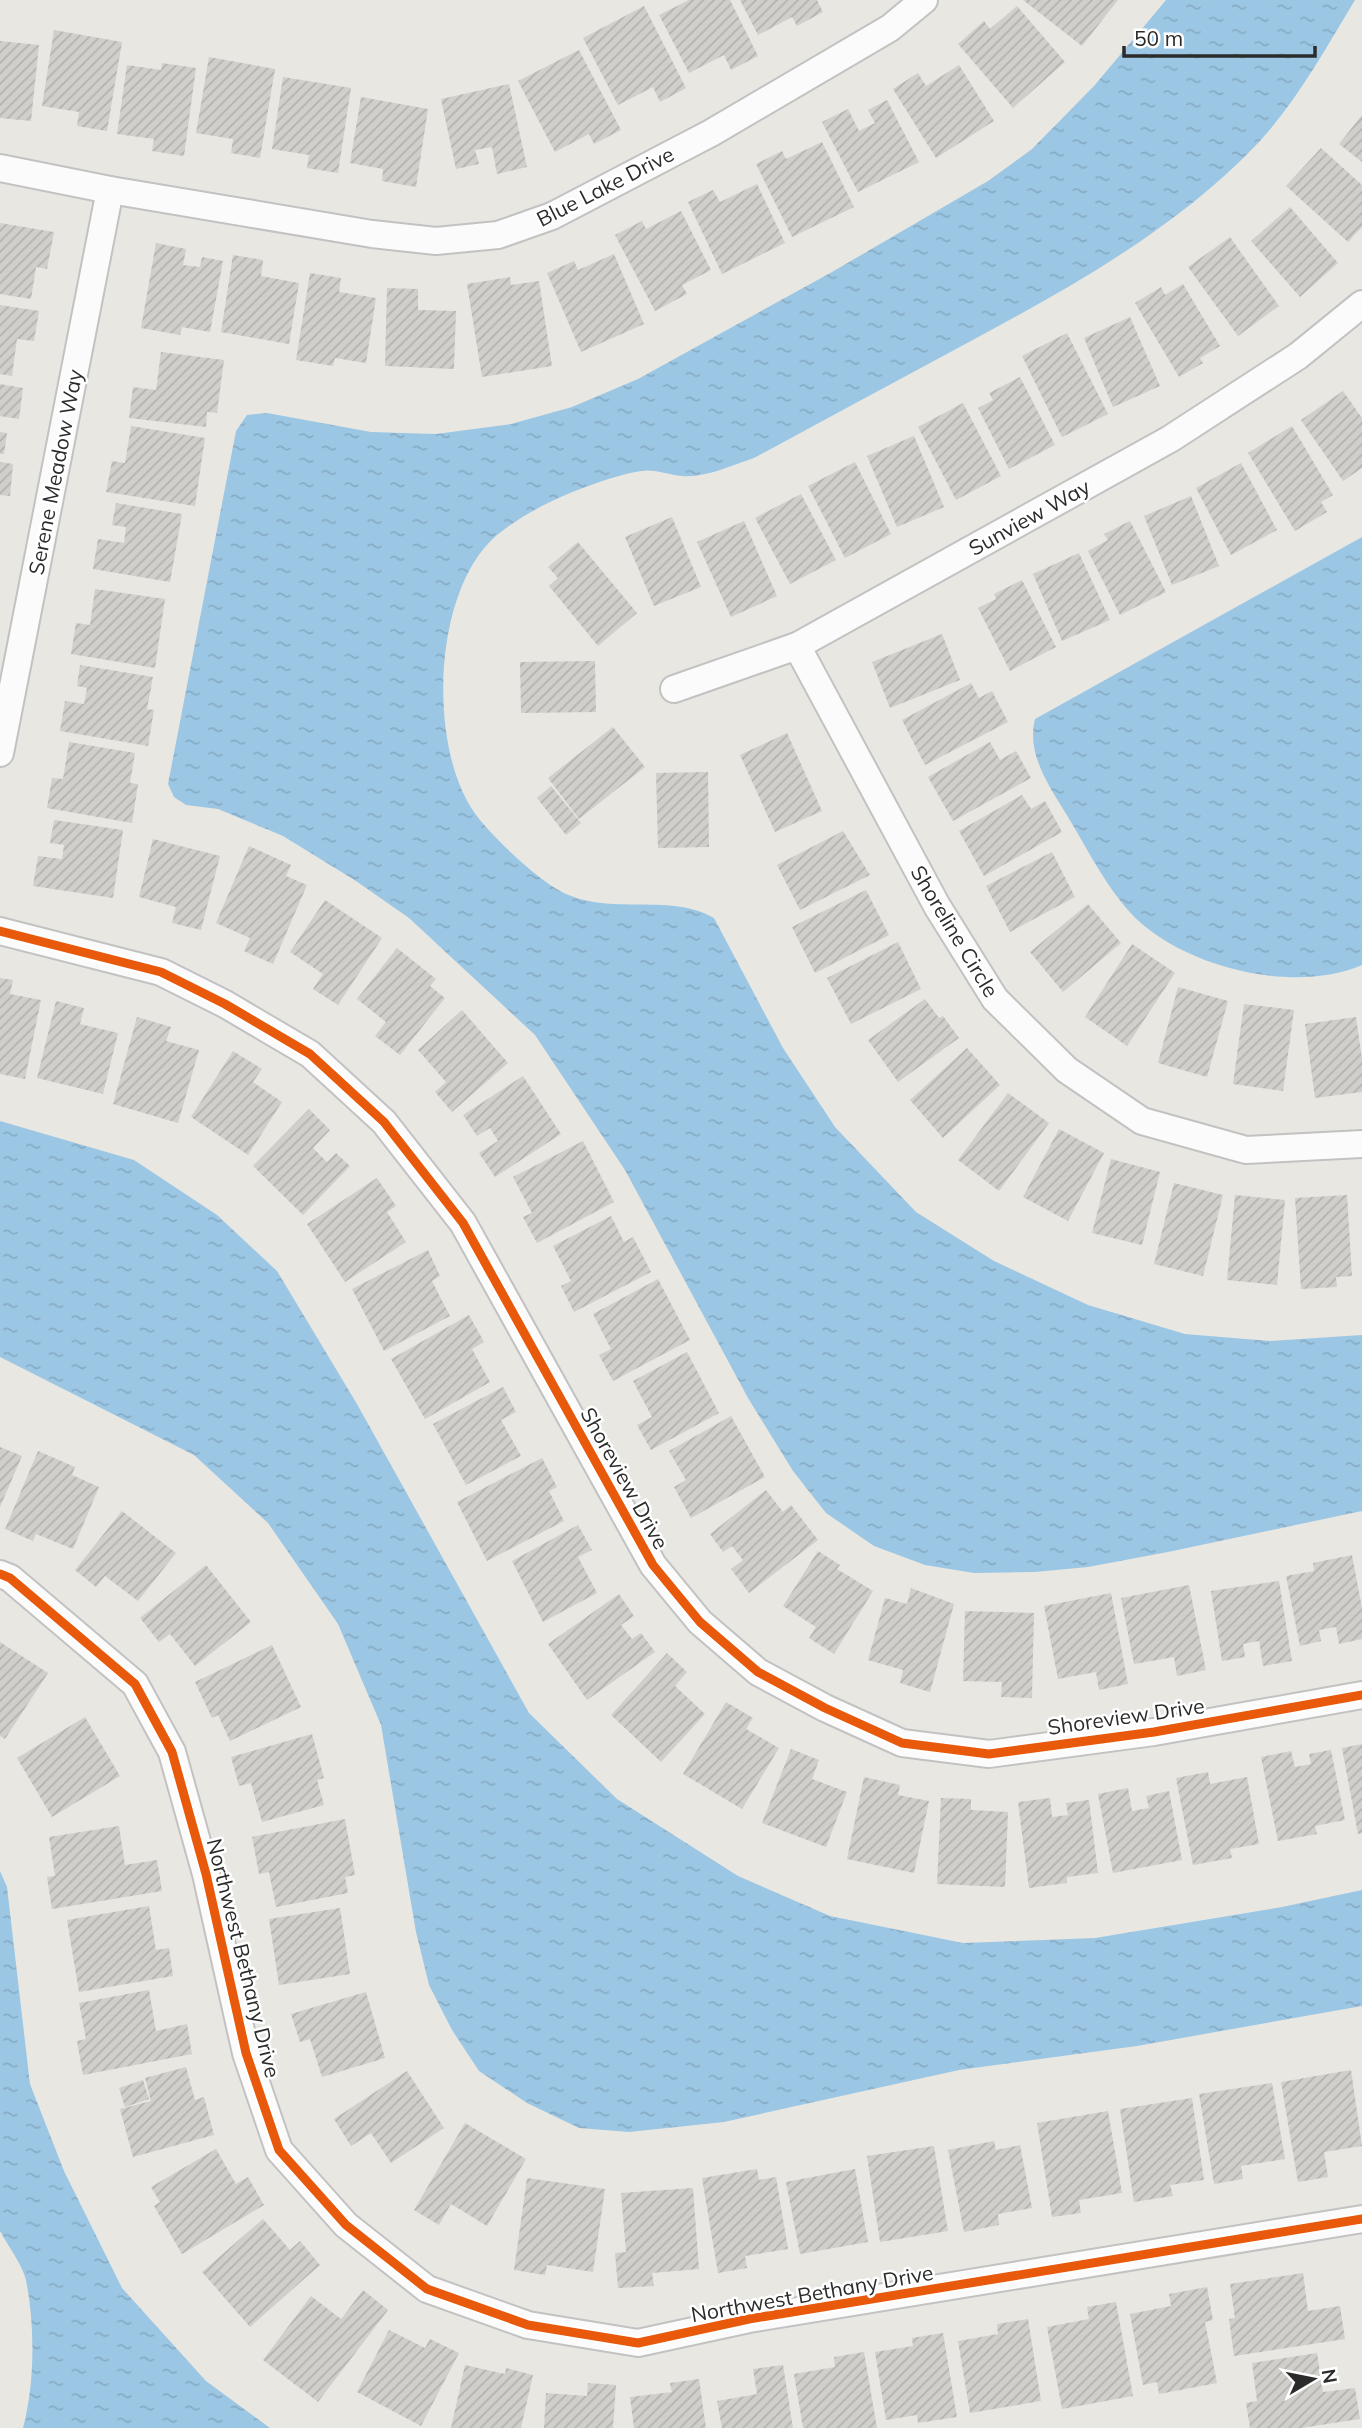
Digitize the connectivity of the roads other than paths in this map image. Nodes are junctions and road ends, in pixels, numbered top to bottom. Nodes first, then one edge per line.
1 (925, 0) edge
2 (0, 168) edge
3 (110, 190) junction
4 (1362, 304) edge
5 (797, 646) junction
6 (674, 690) dead end
7 (0, 753) edge
8 (0, 931) edge
9 (1362, 1144) edge
10 (0, 1573) edge
11 (1362, 1695) edge
12 (1362, 2219) edge

1 - 3 street, Blue Lake Drive
2 - 3 street, Blue Lake Drive
3 - 7 street, Serene Meadow Way
4 - 5 street, Sunview Way
5 - 6 street, Sunview Way
5 - 9 street, Shoreline Circle
8 - 11 street, Shoreview Drive
10 - 12 street, Northwest Bethany Drive

